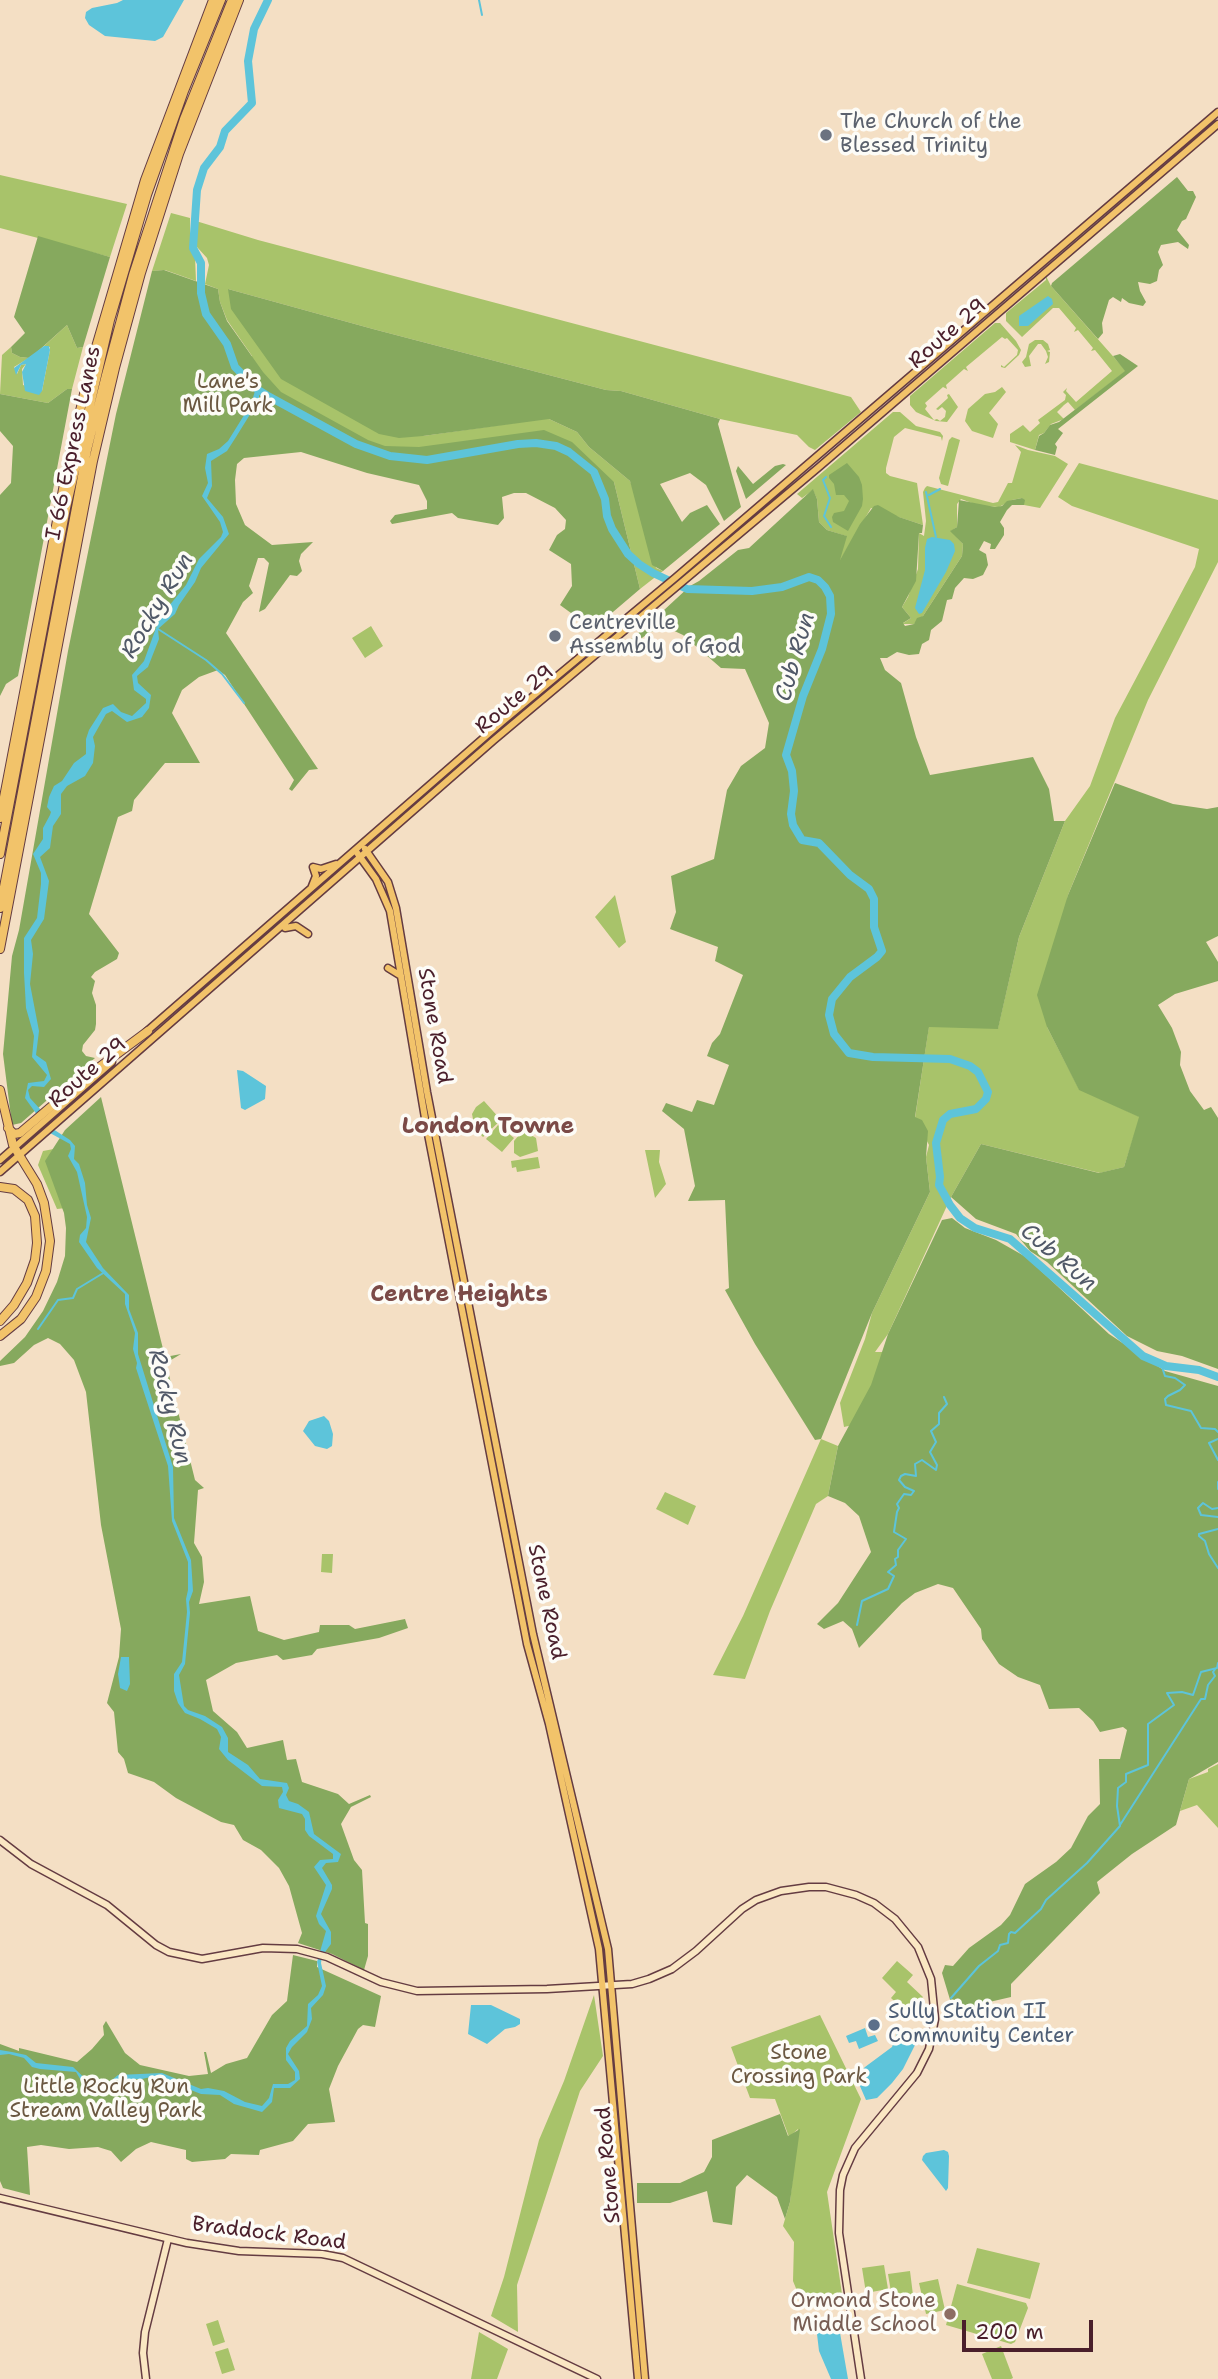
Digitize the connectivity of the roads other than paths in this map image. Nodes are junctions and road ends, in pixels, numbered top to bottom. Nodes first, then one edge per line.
1 (213, 0) edge
2 (221, 0) edge
3 (232, 0) edge
4 (239, 0) edge
5 (1218, 112) edge
6 (1218, 124) edge
7 (0, 818) edge
8 (362, 844) junction
9 (355, 850) junction
10 (368, 852) junction
11 (0, 854) edge
12 (361, 857) junction
13 (341, 862) junction
14 (311, 888) junction
15 (0, 908) edge
16 (279, 929) junction
17 (308, 934) dead end
18 (2, 939) junction
19 (0, 949) edge
20 (0, 957) edge
21 (388, 968) dead end
22 (401, 976) junction
23 (148, 1031) joint
24 (0, 1090) edge
25 (34, 1125) junction
26 (8, 1127) junction
27 (17, 1152) junction
28 (0, 1160) edge
29 (0, 1172) edge
30 (0, 1187) edge
31 (0, 1321) edge
32 (0, 1336) edge
33 (0, 1840) edge
34 (602, 1986) junction
35 (612, 1986) junction
36 (0, 2198) edge
37 (168, 2239) junction
38 (146, 2379) edge
39 (597, 2379) edge
40 (635, 2379) edge
41 (645, 2379) edge
42 (861, 2379) edge

1 - 7 highway
2 - 11 highway, I 66 Express Lanes
3 - 15 highway, I 66 Express Lanes
4 - 18 highway
5 - 8 main road, Route 29
6 - 10 main road, Route 29
8 - 9 main road, Route 29
8 - 10 main road, Stone Road
9 - 12 main road, Stone Road
9 - 13 main road, Route 29
10 - 12 main road, Route 29
10 - 35 main road, Stone Road
12 - 16 main road, Route 29
12 - 22 main road, Stone Road
13 - 14 main road, Route 29
13 - 14 main road
14 - 23 main road, Route 29
16 - 17 main road
16 - 27 main road, Route 29
18 - 19 highway
18 - 20 highway
21 - 22 main road
22 - 34 main road, Stone Road
23 - 25 highway
24 - 26 highway
25 - 26 highway
25 - 27 main road, Route 29
26 - 27 highway
27 - 28 main road, Route 29
27 - 29 main road, Route 29
27 - 32 highway
30 - 31 highway
33 - 34 street
34 - 35 street
34 - 40 main road, Stone Road
35 - 41 main road, Stone Road
35 - 42 street
36 - 37 street, Braddock Road
37 - 38 street
37 - 39 street, Braddock Road

